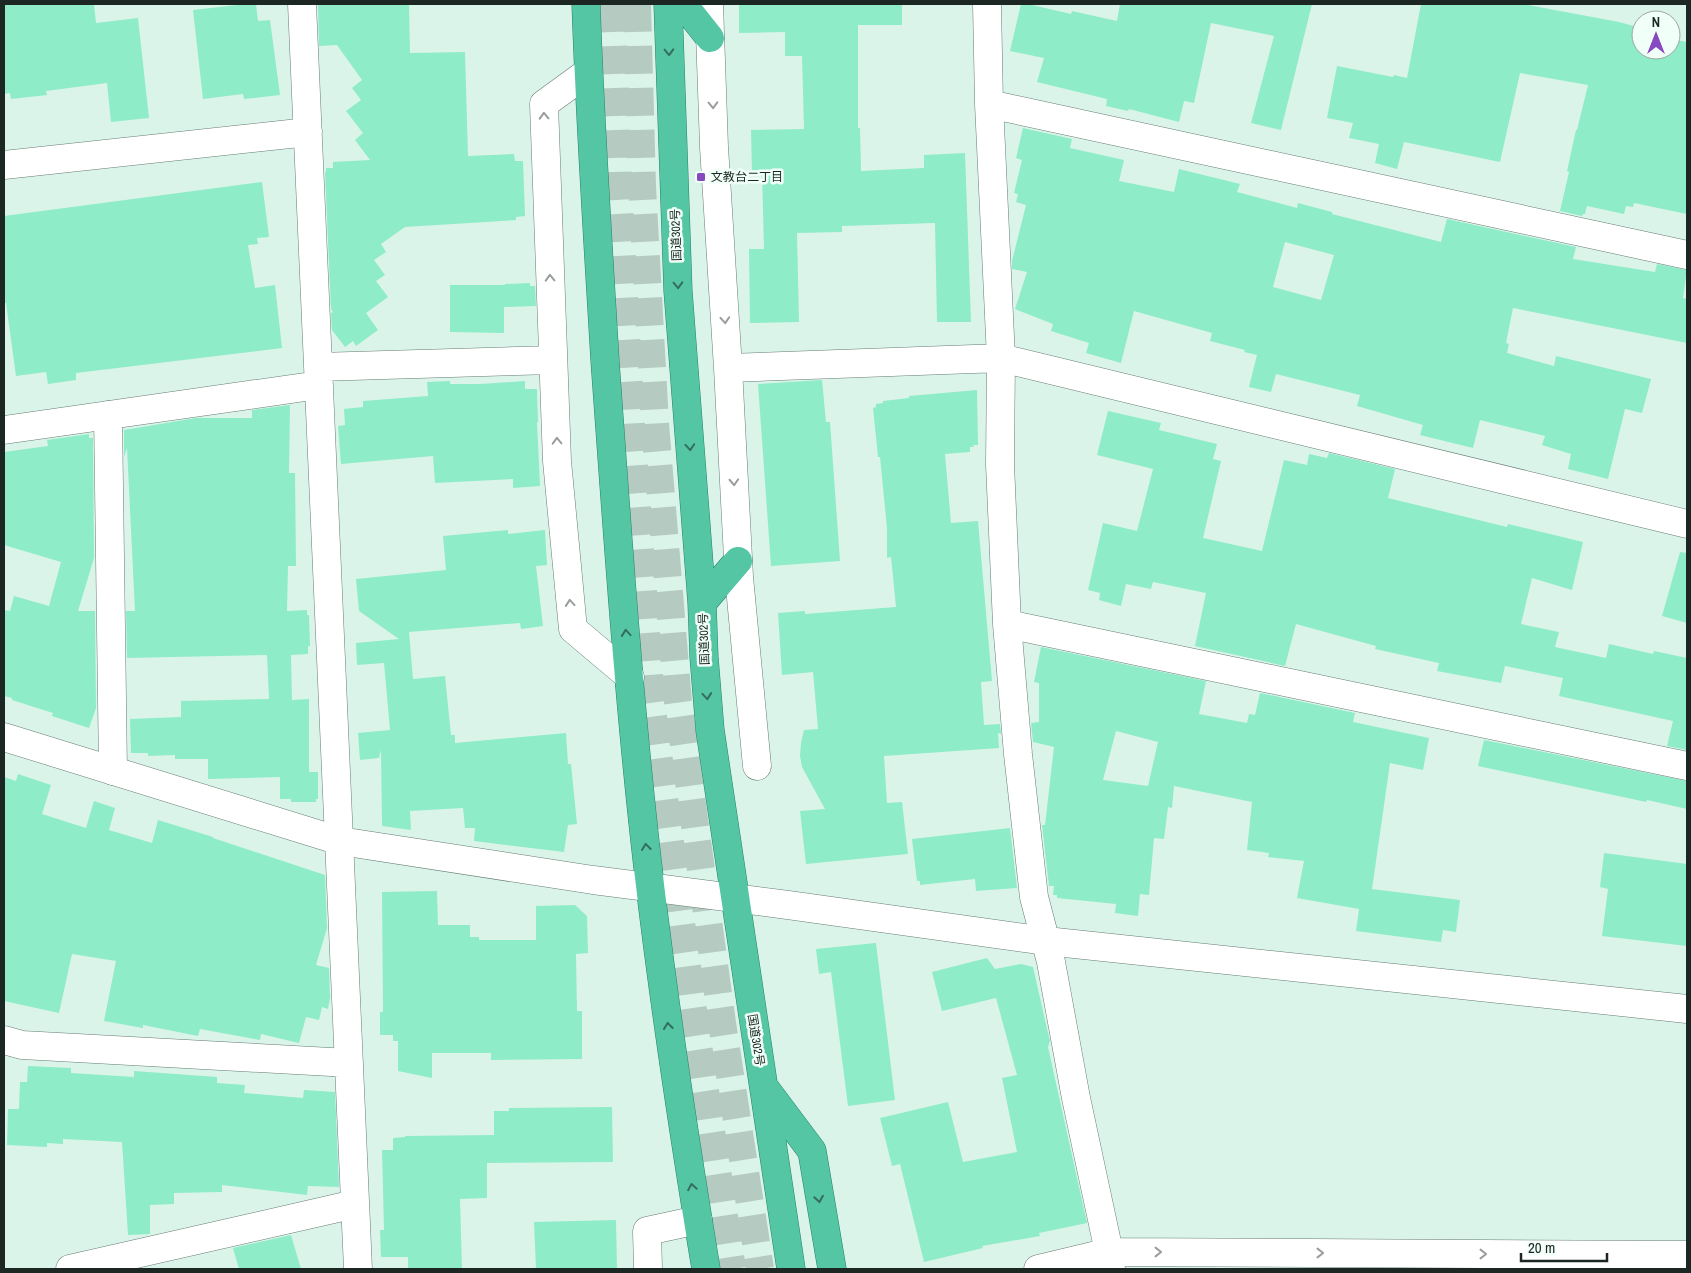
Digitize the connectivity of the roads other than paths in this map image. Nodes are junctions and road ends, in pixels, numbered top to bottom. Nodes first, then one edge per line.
1 (302, 4) edge
2 (586, 4) edge
3 (668, 4) edge
4 (683, 4) edge
5 (709, 4) edge
6 (987, 4) edge
7 (710, 38) junction
8 (588, 72) junction
9 (989, 104) junction
10 (308, 132) junction
11 (4, 165) edge
12 (1687, 255) edge
13 (1001, 358) junction
14 (553, 360) junction
15 (728, 368) junction
16 (319, 376) junction
17 (108, 415) junction
18 (4, 430) edge
19 (1687, 524) edge
20 (738, 562) junction
21 (702, 603) junction
22 (1007, 624) junction
23 (630, 677) junction
24 (4, 737) edge
25 (757, 766) dead end
26 (1687, 766) edge
27 (114, 771) junction
28 (340, 841) junction
29 (651, 888) junction
30 (736, 899) junction
31 (1046, 941) junction
32 (1687, 1010) edge
33 (4, 1040) edge
34 (349, 1063) junction
35 (764, 1086) junction
36 (355, 1204) junction
37 (698, 1220) junction
38 (1687, 1256) edge
39 (1110, 1260) edge
40 (70, 1269) edge
41 (358, 1269) edge
42 (648, 1269) edge
43 (706, 1269) edge
44 (791, 1269) edge
45 (832, 1269) edge
46 (1038, 1269) edge

1 - 10 street
2 - 8 highway
3 -> 21 highway, 国道302号
4 - 7 highway
5 - 7 street
6 - 9 street
7 -> 15 street
14 -> 8 street
23 -> 8 highway
9 - 12 street
9 - 13 street
10 - 11 street
10 - 16 street
13 - 15 street
13 - 19 street
13 - 22 street
14 - 16 street
23 -> 14 street
15 -> 20 street
16 - 17 street
16 - 28 street
17 - 18 street
17 - 27 street
20 - 21 highway
20 - 25 street
21 -> 30 highway, 国道302号
22 - 26 street
22 - 31 street
29 -> 23 highway
24 - 27 street
27 - 28 street
28 - 29 street
28 - 34 street
29 - 30 street
37 -> 29 highway
30 - 31 street
30 - 35 highway, 国道302号
31 - 32 street
31 - 39 street
33 - 34 street
34 - 36 street
35 - 44 highway, 国道302号
35 -> 45 highway
36 - 40 street
36 - 41 street
37 - 42 street
37 - 43 highway
39 -> 38 street
39 - 46 street

